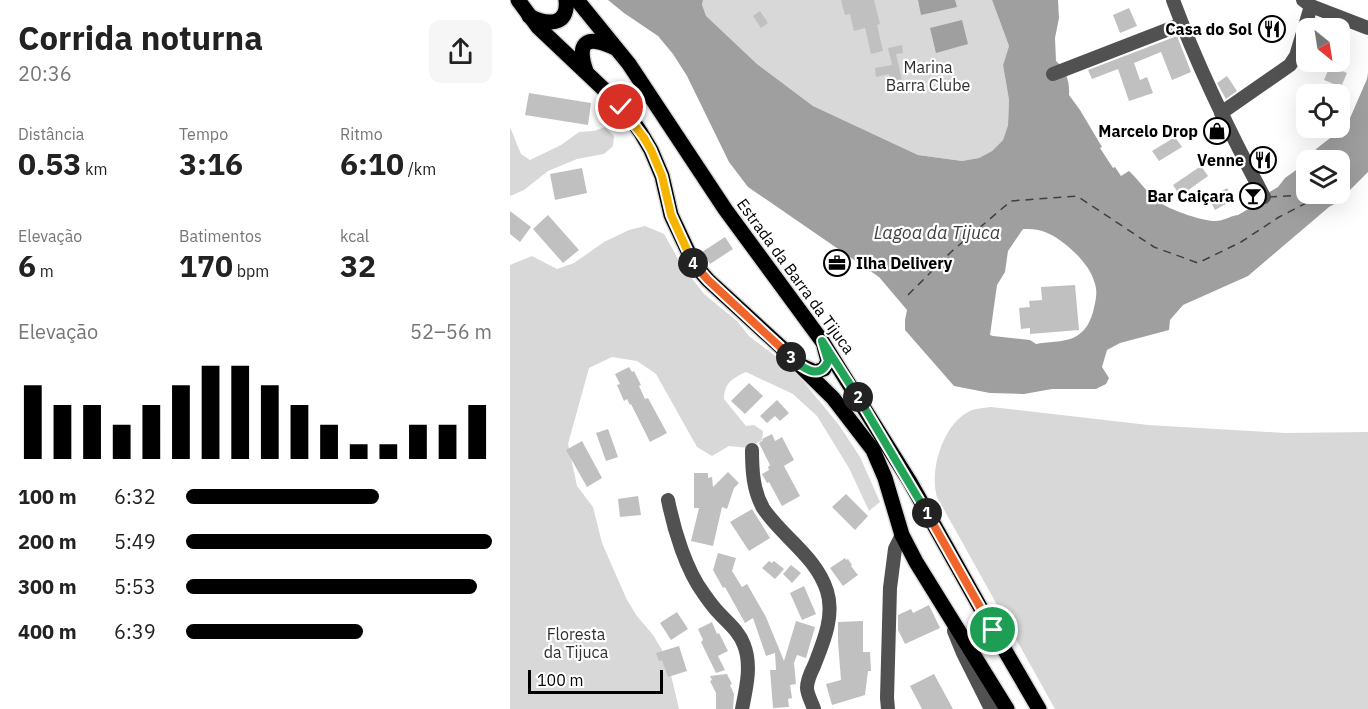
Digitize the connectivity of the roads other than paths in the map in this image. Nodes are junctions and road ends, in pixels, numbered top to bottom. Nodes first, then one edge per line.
1 (518, 0) edge
2 (566, 0) edge
3 (578, 0) edge
4 (1173, 0) edge
5 (1307, 3) edge
6 (529, 16) junction
7 (1182, 24) junction
8 (1368, 28) edge
9 (617, 50) junction
10 (586, 71) junction
11 (1053, 74) dead end
12 (1221, 113) junction
13 (1264, 197) dead end
14 (822, 341) junction
15 (799, 365) junction
16 (752, 450) dead end
17 (668, 500) dead end
18 (902, 535) junction
19 (941, 602) junction
20 (742, 709) edge
21 (814, 709) edge
22 (888, 709) edge
23 (991, 709) edge
24 (1007, 709) edge
25 (1039, 709) edge

1 - 6 main road
2 - 6 main road
3 - 9 main road, Estrada da Barra da Tijuca
4 - 7 street
5 - 8 street
5 - 12 street
6 - 10 main road
7 - 11 street
7 - 12 street
9 - 10 main road
9 - 14 main road, Estrada da Barra da Tijuca
10 - 15 main road
12 - 13 street
14 - 15 main road
14 - 25 main road, Estrada da Barra da Tijuca
15 - 18 main road
16 - 21 street
17 - 20 street
18 - 19 main road
18 - 22 street
19 - 23 street
19 - 24 main road

